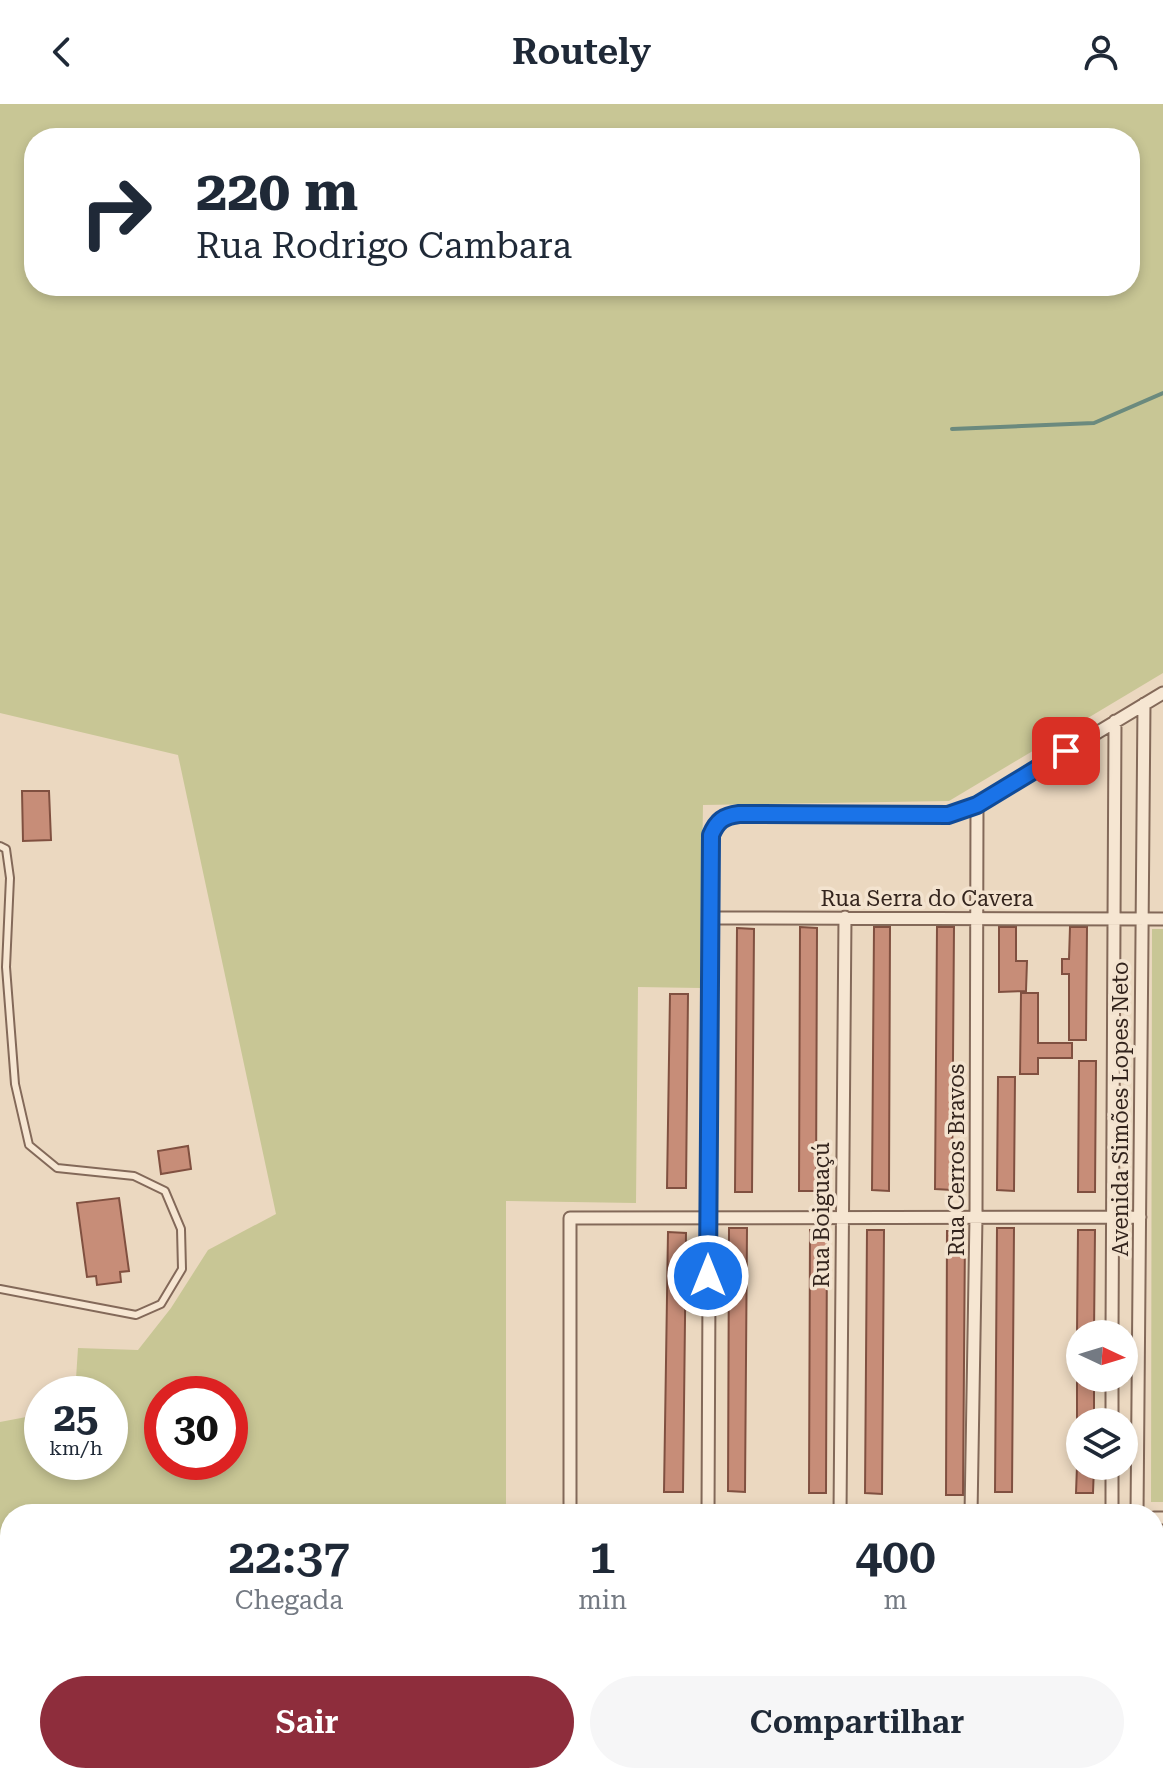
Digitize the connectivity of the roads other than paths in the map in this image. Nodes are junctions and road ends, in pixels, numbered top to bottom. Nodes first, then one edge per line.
1 (1163, 693) edge
2 (1144, 704) junction
3 (1115, 721) junction
4 (977, 805) junction
5 (0, 846) edge
6 (845, 917) junction
7 (711, 918) junction
8 (977, 919) junction
9 (1113, 919) junction
10 (1142, 919) junction
11 (1163, 919) edge
12 (708, 1217) junction
13 (841, 1217) junction
14 (976, 1217) junction
15 (1112, 1217) junction
16 (1140, 1217) junction
17 (0, 1289) edge
18 (1112, 1320) edge
19 (1112, 1480) edge
20 (570, 1504) edge
21 (708, 1504) edge
22 (840, 1504) edge
23 (971, 1504) edge
24 (1112, 1504) edge
25 (1137, 1504) edge

1 - 2 street
2 - 3 street
2 - 10 street, Avenida Simões Lopes Neto
3 - 4 street
3 - 9 street, Avenida Simões Lopes Neto
4 - 7 street
4 - 8 street, Rua Cerros Bravos
5 - 17 lane
6 - 7 street, Rua Serra do Cavera
6 - 8 street, Rua Serra do Cavera
6 - 13 street, Rua Boiguaçú
7 - 12 street
8 - 9 street, Rua Serra do Cavera
8 - 14 street, Rua Cerros Bravos
9 - 10 street, Rua Serra do Cavera
9 - 15 street, Avenida Simões Lopes Neto
10 - 11 street, Rua Serra do Cavera
10 - 16 street, Avenida Simões Lopes Neto
12 - 13 street
12 - 20 street
12 - 21 street
13 - 14 street
13 - 22 street, Rua Boiguaçú
14 - 15 street
14 - 23 street, Rua Cerros Bravos
15 - 16 street
15 - 18 street, Avenida Simões Lopes Neto
16 - 25 street, Avenida Simões Lopes Neto
19 - 24 street

